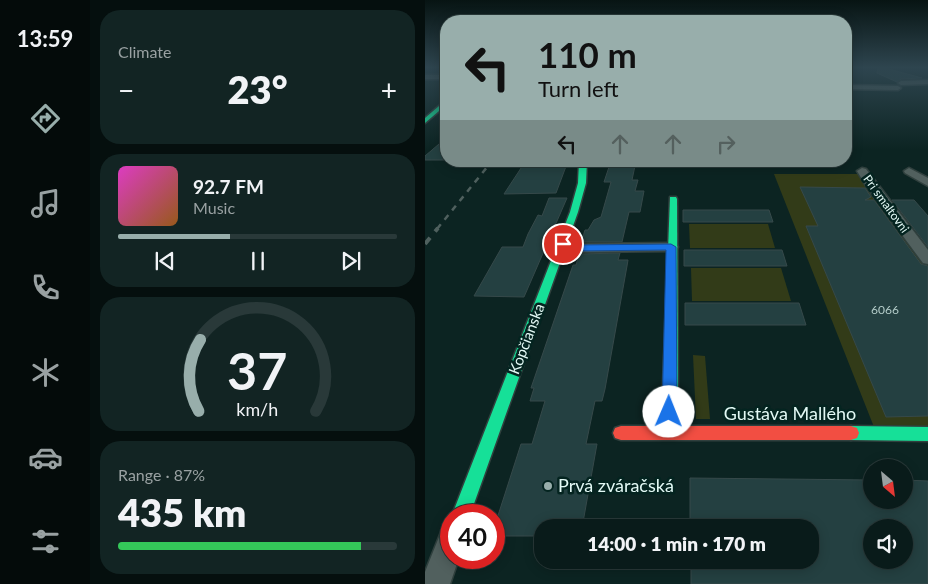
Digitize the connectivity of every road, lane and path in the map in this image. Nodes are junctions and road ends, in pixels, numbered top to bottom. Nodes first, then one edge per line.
1 (440, 107) edge
2 (425, 121) edge
3 (440, 121) edge
4 (425, 132) edge
5 (582, 167) edge
6 (862, 171) dead end
7 (909, 171) dead end
8 (928, 183) edge
9 (673, 199) dead end
10 (563, 244) junction
11 (671, 247) junction
12 (928, 260) edge
13 (669, 412) dead end
14 (621, 433) dead end
15 (928, 434) edge
16 (465, 504) edge
17 (441, 569) edge
18 (435, 584) edge

1 - 2 street
3 - 4 street
5 - 10 street, Kopčianska
6 - 12 street, Pri smaltovni
7 - 8 street
9 - 11 street
10 - 11 street
10 - 16 street, Kopčianska
11 - 13 street
14 - 15 street, Gustáva Mallého
17 - 18 street

